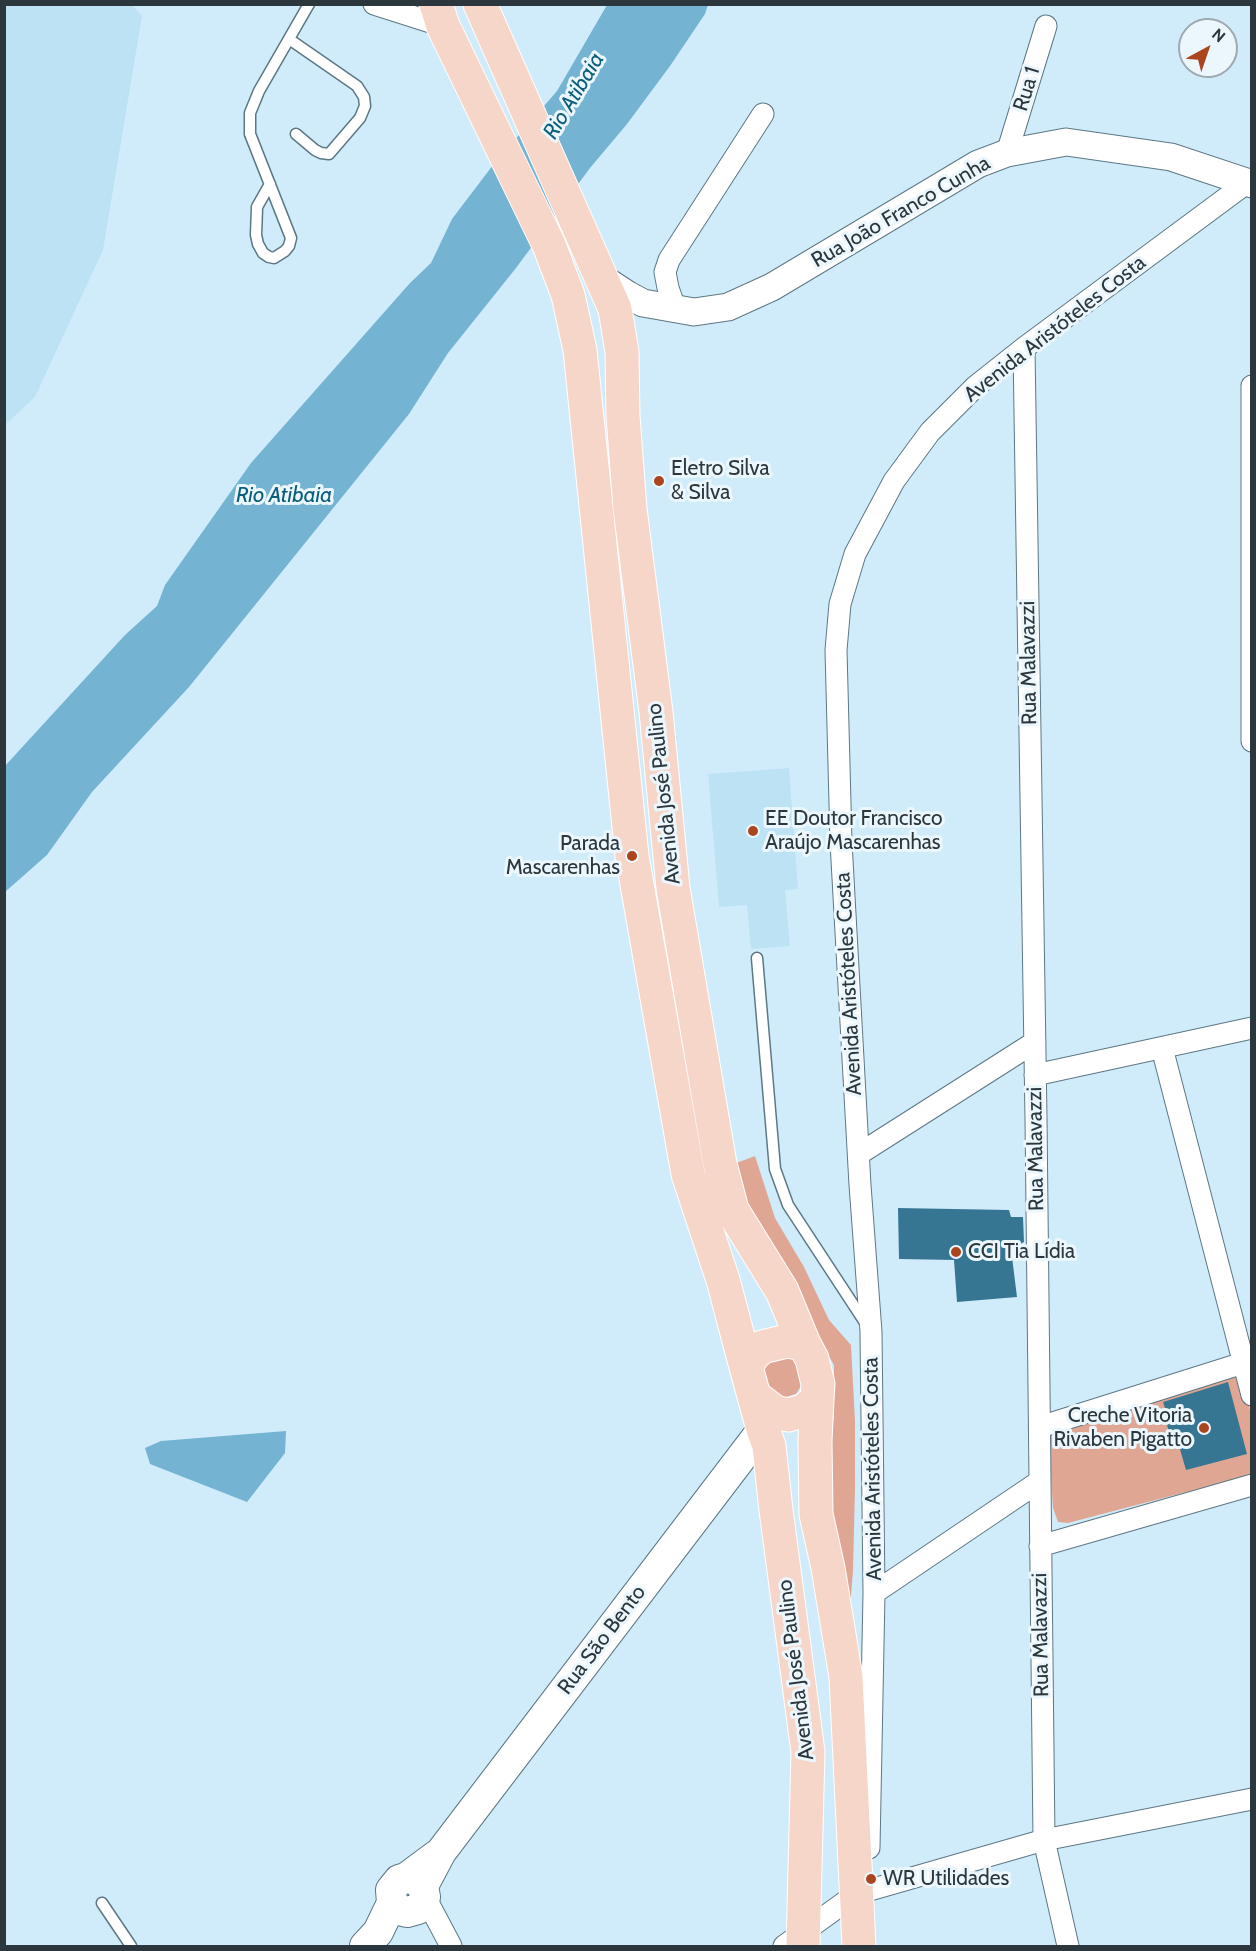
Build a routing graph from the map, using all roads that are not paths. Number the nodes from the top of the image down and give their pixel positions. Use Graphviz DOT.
graph roads {
  1 [pos="309,4"];
  2 [pos="480,4"];
  3 [pos="376,5"];
  4 [pos="440,15"];
  5 [pos="1046,26"];
  6 [pos="289,39"];
  7 [pos="763,114"];
  8 [pos="296,134"];
  9 [pos="1007,153"];
  10 [pos="1250,183"];
  11 [pos="270,184"];
  12 [pos="602,278"];
  13 [pos="675,308"];
  14 [pos="1024,348"];
  15 [pos="1251,386"];
  16 [pos="1251,741"];
  17 [pos="758,958"];
  18 [pos="1251,1028"];
  19 [pos="1035,1042"];
  20 [pos="1162,1048"];
  21 [pos="1035,1075"];
  22 [pos="859,1154"];
  23 [pos="871,1332"];
  24 [pos="804,1344"];
  25 [pos="1243,1363"];
  26 [pos="750,1382"];
  27 [pos="1251,1395"];
  28 [pos="817,1400"];
  29 [pos="775,1422"];
  30 [pos="1040,1427"];
  31 [pos="1040,1481"];
  32 [pos="1251,1485"];
  33 [pos="1040,1546"];
  34 [pos="874,1593"];
  35 [pos="1251,1798"];
  36 [pos="1044,1840"];
  37 [pos="856,1894"];
  38 [pos="412,1897"];
  39 [pos="102,1903"];
  40 [pos="371,1939"];
  41 [pos="796,1942"];
  42 [pos="451,1946"];
  43 [pos="131,1947"];
  44 [pos="859,1947"];
  45 [pos="1068,1947"];
  1 -- 6 [label="lane"];
  2 -- 12 [label="main road, Avenida José Paulino"];
  3 -- 4 [label="street"];
  4 -- 26 [label="main road, Avenida José Paulino"];
  5 -- 9 [label="street, Rua 1"];
  6 -- 8 [label="lane"];
  6 -- 11 [label="lane"];
  7 -- 13 [label="street"];
  9 -- 10 [label="street, Rua João Franco Cunha"];
  9 -- 13 [label="street, Rua João Franco Cunha"];
  10 -- 14 [label="street, Avenida Aristóteles Costa"];
  11 -- 11 [label="lane"];
  12 -- 13 [label="street, Rua João Franco Cunha"];
  12 -- 24 [label="main road, Avenida José Paulino"];
  14 -- 19 [label="street, Rua Malavazzi"];
  14 -- 22 [label="street, Avenida Aristóteles Costa"];
  15 -- 16 [label="street"];
  17 -- 23 [label="lane"];
  18 -- 20 [label="street"];
  19 -- 21 [label="street, Rua Malavazzi"];
  19 -- 22 [label="street"];
  20 -- 21 [label="street"];
  20 -- 25 [label="street"];
  21 -- 30 [label="street, Rua Malavazzi"];
  22 -- 23 [label="street, Avenida Aristóteles Costa"];
  23 -- 34 [label="street, Avenida Aristóteles Costa"];
  24 -- 26 [label="main road"];
  24 -- 28 [label="main road"];
  25 -- 27 [label="street"];
  25 -- 30 [label="street"];
  26 -- 29 [label="main road"];
  28 -- 29 [label="main road"];
  28 -- 37 [label="main road, Avenida José Paulino"];
  29 -- 38 [label="main road, Rua São Bento"];
  29 -- 41 [label="main road, Avenida José Paulino"];
  30 -- 31 [label="street, Rua Malavazzi"];
  31 -- 33 [label="street, Rua Malavazzi"];
  31 -- 34 [label="street"];
  32 -- 33 [label="street"];
  33 -- 36 [label="street, Rua Malavazzi"];
  34 -- 37 [label="street, Avenida Aristóteles Costa"];
  35 -- 36 [label="street"];
  36 -- 37 [label="street"];
  36 -- 45 [label="street, Rua Malavazzi"];
  37 -- 41 [label="street"];
  37 -- 44 [label="main road, Avenida José Paulino"];
  38 -- 40 [label="main road, Rua São Bento"];
  38 -- 42 [label="street"];
  39 -- 43 [label="lane"];
}
